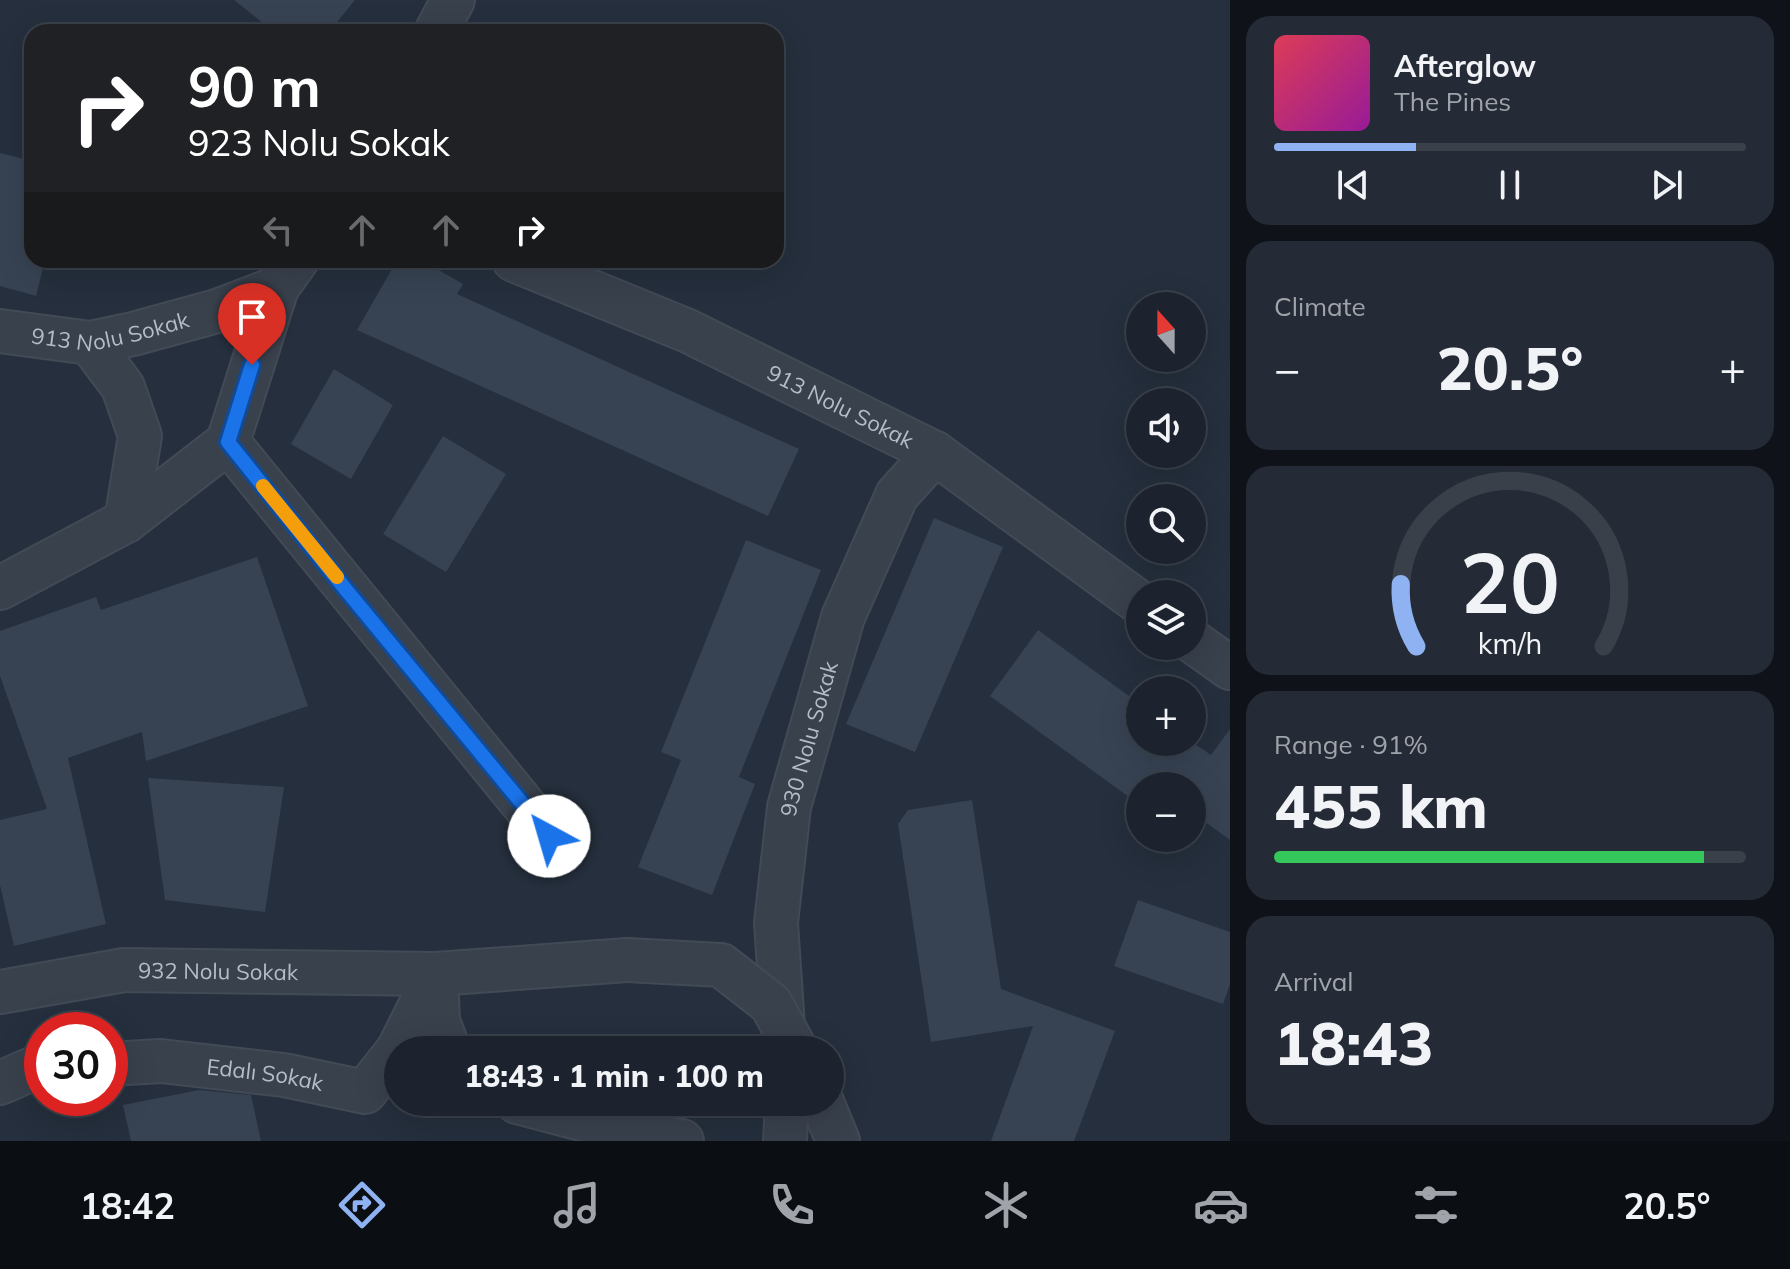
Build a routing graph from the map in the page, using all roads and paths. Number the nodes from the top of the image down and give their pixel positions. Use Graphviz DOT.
graph roads {
  1 [pos="453,0"];
  2 [pos="440,24"];
  3 [pos="534,268"];
  4 [pos="287,274"];
  5 [pos="0,331"];
  6 [pos="90,343"];
  7 [pos="228,442"];
  8 [pos="935,453"];
  9 [pos="126,521"];
  10 [pos="0,588"];
  11 [pos="1126,593"];
  12 [pos="1206,651"];
  13 [pos="1230,668"];
  14 [pos="549,836"];
  15 [pos="436,974"];
  16 [pos="0,992"];
  17 [pos="405,1036"];
  18 [pos="444,1036"];
  19 [pos="784,1036"];
  20 [pos="788,1036"];
  21 [pos="128,1063"];
  22 [pos="384,1068"];
  23 [pos="24,1072"];
  24 [pos="0,1083"];
  25 [pos="570,1116"];
  26 [pos="786,1116"];
  27 [pos="828,1116"];
  28 [pos="682,1141"];
  29 [pos="785,1141"];
  30 [pos="838,1141"];
  1 -- 2 [label="street"];
  3 -- 8 [label="street, 913 Nolu Sokak"];
  4 -- 6 [label="street, 913 Nolu Sokak"];
  4 -- 7 [label="street"];
  5 -- 6 [label="street, 913 Nolu Sokak"];
  6 -- 9 [label="street"];
  7 -- 9 [label="street"];
  7 -- 14 [label="street"];
  8 -- 11 [label="street, 913 Nolu Sokak"];
  8 -- 19 [label="street, 930 Nolu Sokak"];
  9 -- 10 [label="street"];
  12 -- 13 [label="street"];
  15 -- 16 [label="street, 932 Nolu Sokak"];
  15 -- 17 [label="street, Edalı Sokak"];
  15 -- 18 [label="street"];
  15 -- 20 [label="street, 932 Nolu Sokak, bridge"];
  21 -- 22 [label="street, Edalı Sokak"];
  23 -- 24 [label="street"];
  25 -- 28 [label="street"];
  26 -- 29 [label="street"];
  27 -- 30 [label="street"];
}
